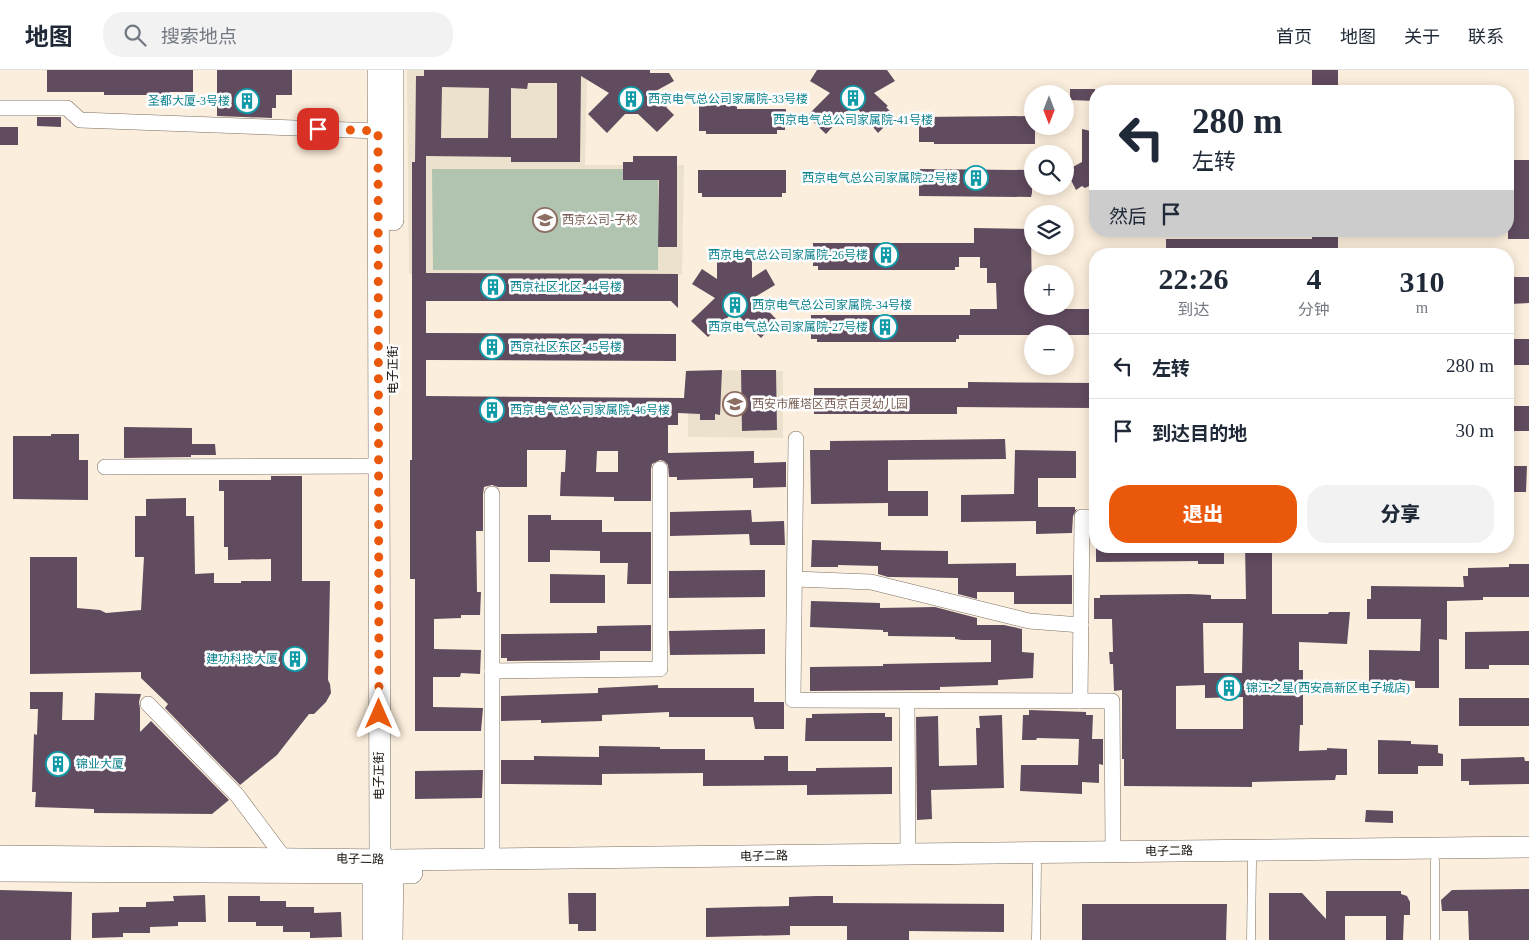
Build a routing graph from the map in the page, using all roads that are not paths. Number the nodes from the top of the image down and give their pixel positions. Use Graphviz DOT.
graph roads {
  1 [pos="378,70"];
  2 [pos="393,70"];
  3 [pos="0,108"];
  4 [pos="378,131"];
  5 [pos="796,439"];
  6 [pos="379,466"];
  7 [pos="104,467"];
  8 [pos="660,469"];
  9 [pos="492,494"];
  10 [pos="1089,517"];
  11 [pos="795,579"];
  12 [pos="1081,625"];
  13 [pos="492,671"];
  14 [pos="906,701"];
  15 [pos="1080,701"];
  16 [pos="148,704"];
  17 [pos="1529,847"];
  18 [pos="1113,851"];
  19 [pos="908,854"];
  20 [pos="0,856"];
  21 [pos="284,858"];
  22 [pos="492,858"];
  23 [pos="1529,860"];
  24 [pos="1435,861"];
  25 [pos="1252,862"];
  26 [pos="1037,865"];
  27 [pos="384,866"];
  28 [pos="0,871"];
  29 [pos="374,940"];
  30 [pos="392,940"];
  31 [pos="1036,940"];
  32 [pos="1251,940"];
  33 [pos="1435,940"];
  1 -- 4 [label="main road, 电子正街"];
  2 -- 27 [label="main road, 电子正街"];
  3 -- 4 [label="street"];
  4 -- 6 [label="main road, 电子正街"];
  5 -- 11 [label="street"];
  6 -- 7 [label="street"];
  6 -- 27 [label="main road, 电子正街"];
  8 -- 13 [label="street"];
  9 -- 13 [label="street"];
  10 -- 12 [label="street"];
  11 -- 12 [label="street"];
  11 -- 14 [label="street"];
  12 -- 15 [label="street"];
  13 -- 22 [label="street"];
  14 -- 15 [label="street"];
  14 -- 19 [label="street"];
  15 -- 18 [label="street"];
  16 -- 21 [label="street"];
  17 -- 18 [label="main road, 电子二路"];
  18 -- 19 [label="main road, 电子二路"];
  19 -- 22 [label="main road, 电子二路"];
  20 -- 21 [label="main road, 电子二路"];
  21 -- 27 [label="main road, 电子二路"];
  22 -- 27 [label="main road, 电子二路"];
  23 -- 24 [label="main road, 电子二路"];
  24 -- 25 [label="main road, 电子二路"];
  24 -- 33 [label="lane"];
  25 -- 26 [label="main road, 电子二路"];
  25 -- 32 [label="lane"];
  26 -- 27 [label="main road, 电子二路"];
  26 -- 31 [label="lane"];
  27 -- 28 [label="main road, 电子二路"];
  27 -- 29 [label="main road, 电子正街"];
  27 -- 30 [label="main road, 电子正街"];
}
